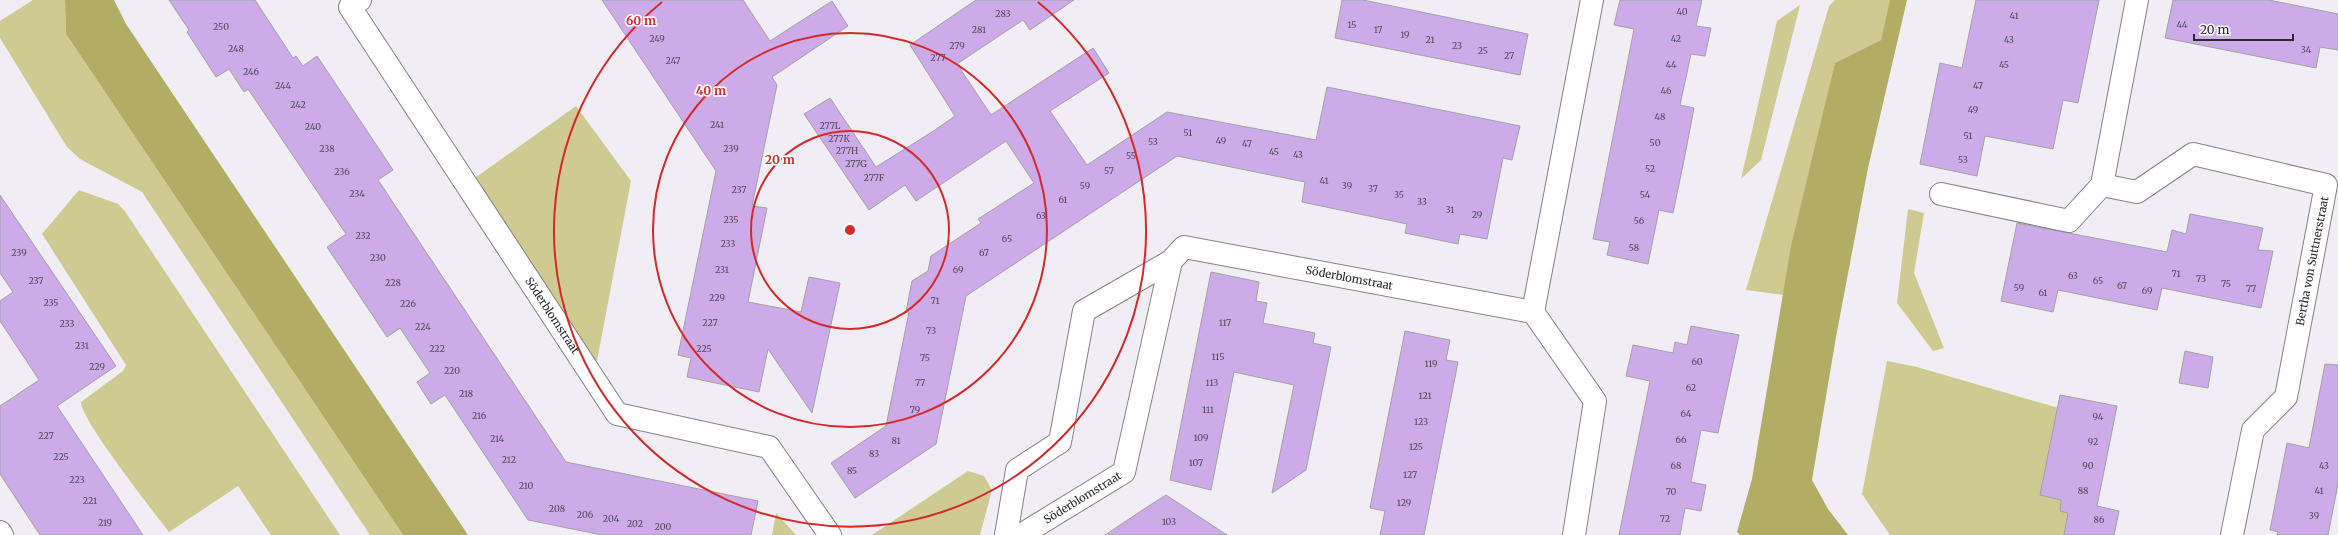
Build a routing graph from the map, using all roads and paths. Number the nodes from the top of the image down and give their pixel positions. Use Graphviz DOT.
graph roads {
  1 [pos="360,0"];
  2 [pos="1592,0"];
  3 [pos="2137,0"];
  4 [pos="2102,185"];
  5 [pos="1940,194"];
  6 [pos="1171,262"];
  7 [pos="1533,312"];
  8 [pos="0,532"];
  9 [pos="2,535"];
  10 [pos="830,535"];
  11 [pos="1006,535"];
  12 [pos="1021,535"];
  13 [pos="1574,535"];
  14 [pos="2232,535"];
  1 -- 10 [label="street, Söderblomstraat"];
  2 -- 7 [label="street"];
  3 -- 4 [label="street"];
  4 -- 5 [label="street"];
  4 -- 14 [label="street, Bertha von Suttnerstraat"];
  6 -- 7 [label="street, Söderblomstraat"];
  6 -- 11 [label="street, Söderblomstraat"];
  6 -- 12 [label="street, Söderblomstraat"];
  7 -- 13 [label="street"];
  8 -- 9 [label="street"];
}
